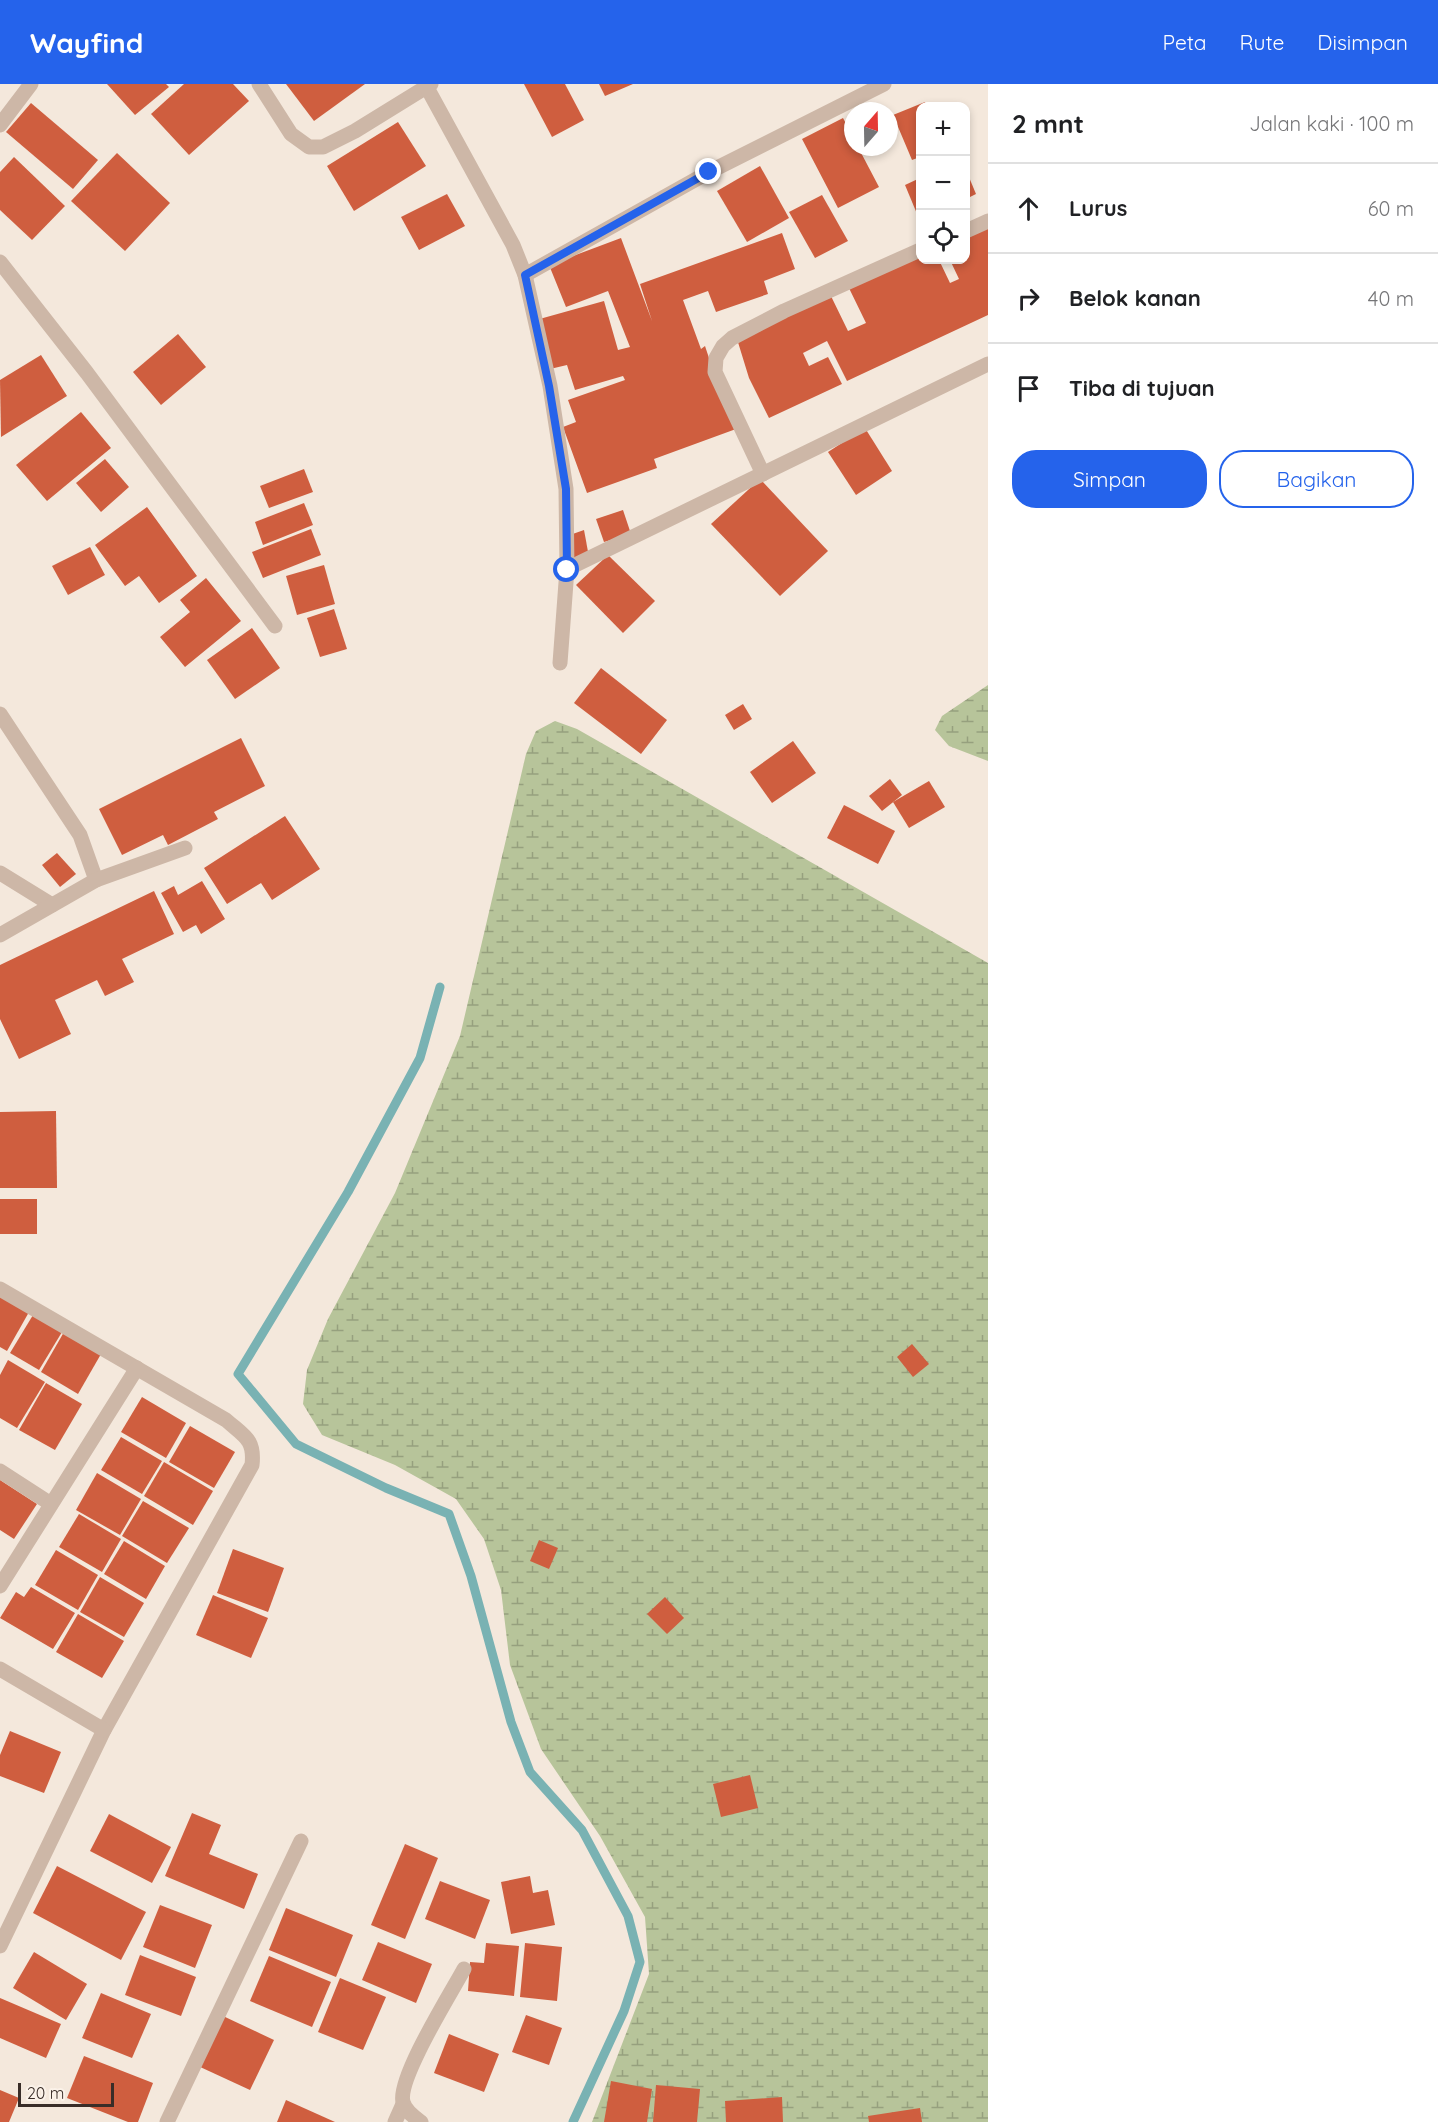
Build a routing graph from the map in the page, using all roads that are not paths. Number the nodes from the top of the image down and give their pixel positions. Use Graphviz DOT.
graph roads {
  1 [pos="31,84"];
  2 [pos="259,84"];
  3 [pos="884,84"];
  4 [pos="427,85"];
  5 [pos="0,125"];
  6 [pos="988,221"];
  7 [pos="970,229"];
  8 [pos="916,252"];
  9 [pos="0,262"];
  10 [pos="525,275"];
  11 [pos="988,364"];
  12 [pos="763,474"];
  13 [pos="567,570"];
  14 [pos="275,626"];
  15 [pos="560,663"];
  16 [pos="0,714"];
  17 [pos="185,848"];
  18 [pos="0,873"];
  19 [pos="96,880"];
  20 [pos="52,905"];
  21 [pos="0,935"];
  22 [pos="0,1289"];
  23 [pos="137,1368"];
  24 [pos="0,1471"];
  25 [pos="51,1504"];
  26 [pos="0,1586"];
  27 [pos="0,1669"];
  28 [pos="104,1730"];
  29 [pos="301,1842"];
  30 [pos="0,1946"];
  31 [pos="464,1969"];
  32 [pos="403,2104"];
  33 [pos="167,2122"];
  34 [pos="395,2122"];
  35 [pos="421,2122"];
  1 -- 5 [label="street"];
  2 -- 4 [label="street"];
  3 -- 10 [label="street"];
  4 -- 10 [label="street"];
  6 -- 7 [label="street"];
  8 -- 12 [label="street"];
  9 -- 14 [label="street"];
  10 -- 13 [label="street"];
  11 -- 12 [label="street"];
  12 -- 13 [label="street"];
  13 -- 15 [label="street"];
  16 -- 19 [label="street"];
  17 -- 19 [label="street"];
  18 -- 20 [label="street"];
  19 -- 20 [label="street"];
  20 -- 21 [label="street"];
  22 -- 23 [label="street"];
  23 -- 25 [label="street"];
  23 -- 28 [label="street"];
  24 -- 25 [label="street"];
  25 -- 26 [label="street"];
  27 -- 28 [label="street"];
  28 -- 30 [label="street"];
  29 -- 33 [label="street"];
  31 -- 32 [label="street"];
  32 -- 34 [label="street"];
  32 -- 35 [label="street"];
}
